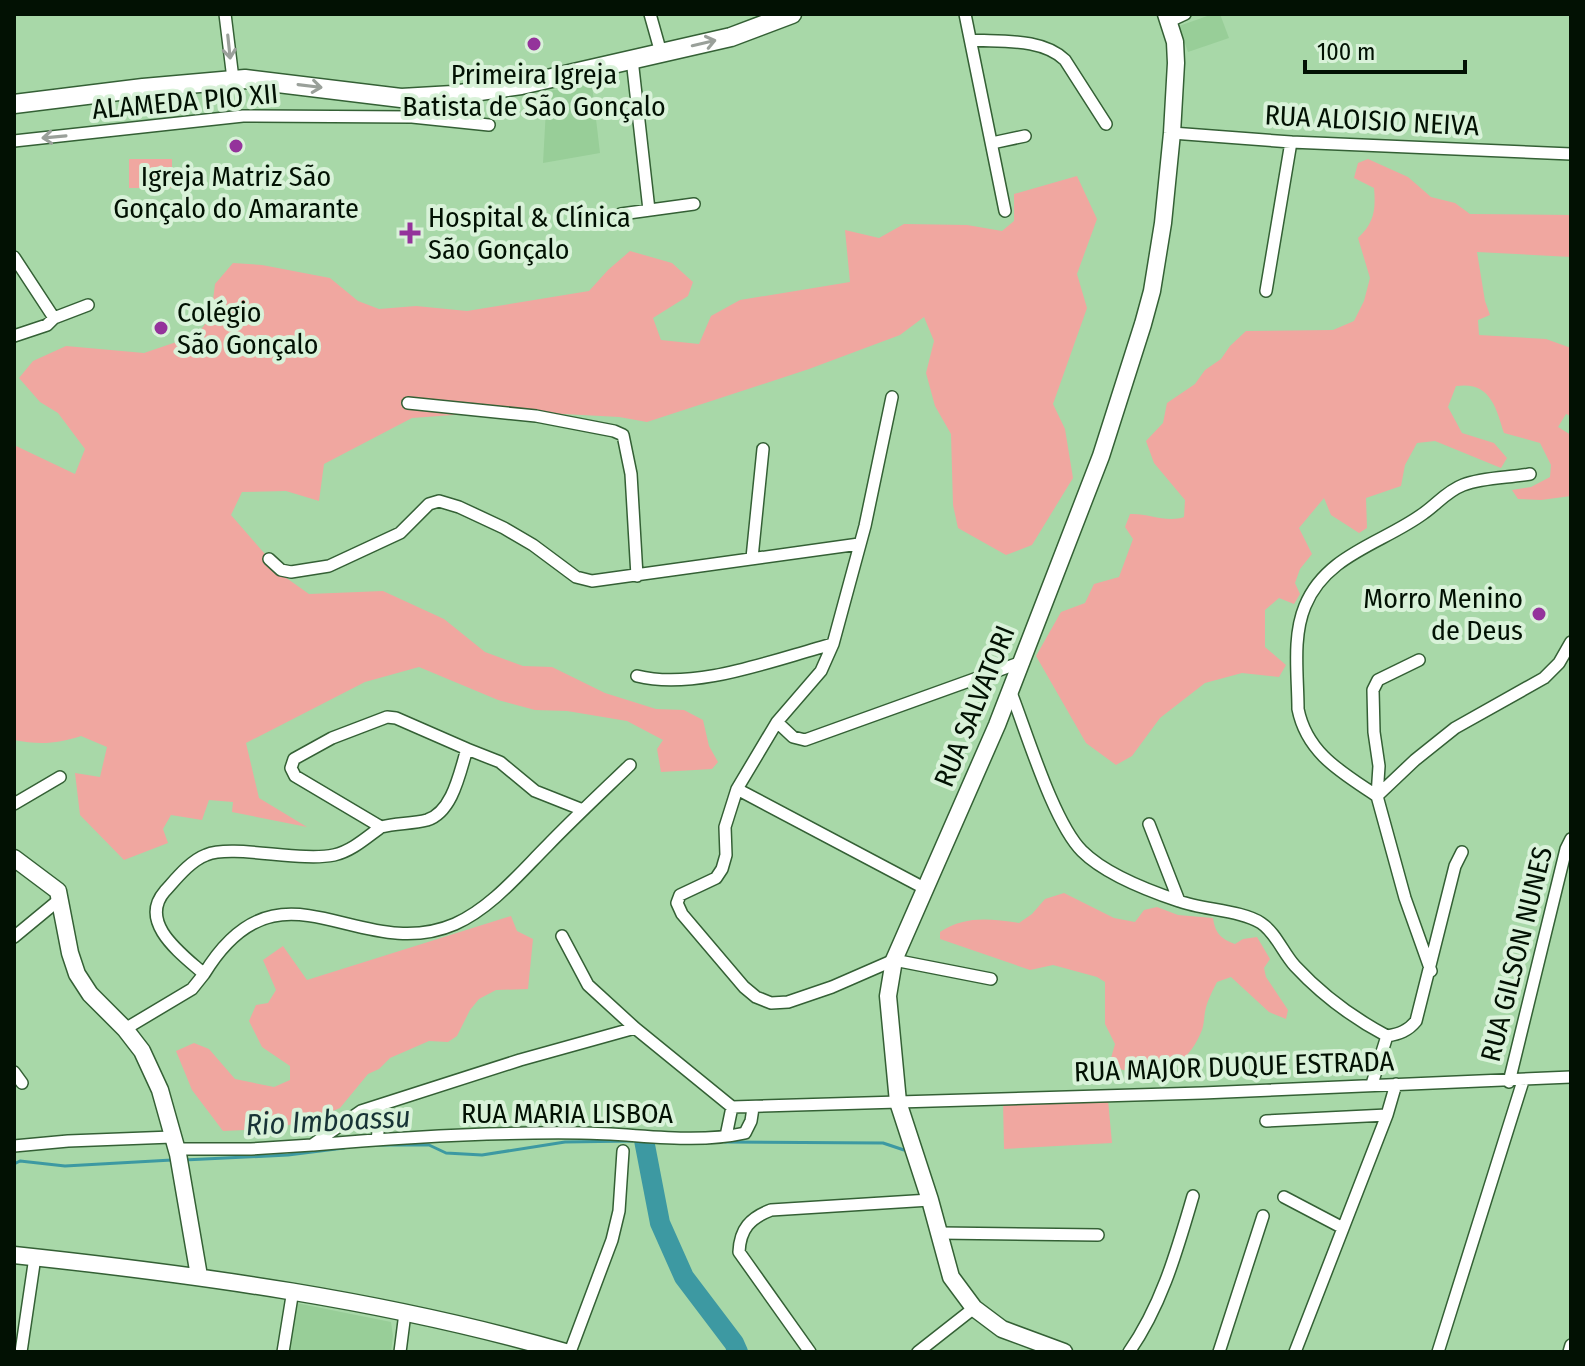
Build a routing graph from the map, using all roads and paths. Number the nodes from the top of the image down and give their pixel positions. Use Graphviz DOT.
graph roads {
  1 [pos="225,14"];
  2 [pos="650,14"];
  3 [pos="792,14"];
  4 [pos="965,14"];
  5 [pos="1174,16"];
  6 [pos="971,40"];
  7 [pos="661,53"];
  8 [pos="632,59"];
  9 [pos="233,79"];
  10 [pos="360,93"];
  11 [pos="14,104"];
  12 [pos="360,117"];
  13 [pos="1106,124"];
  14 [pos="489,125"];
  15 [pos="1172,133"];
  16 [pos="1025,136"];
  17 [pos="14,141"];
  18 [pos="1291,142"];
  19 [pos="992,143"];
  20 [pos="1571,154"];
  21 [pos="694,204"];
  22 [pos="649,210"];
  23 [pos="1005,211"];
  24 [pos="621,214"];
  25 [pos="14,257"];
  26 [pos="1266,291"];
  27 [pos="88,305"];
  28 [pos="54,318"];
  29 [pos="14,336"];
  30 [pos="892,397"];
  31 [pos="408,403"];
  32 [pos="763,449"];
  33 [pos="1530,474"];
  34 [pos="859,544"];
  35 [pos="752,558"];
  36 [pos="269,559"];
  37 [pos="637,576"];
  38 [pos="1571,642"];
  39 [pos="833,644"];
  40 [pos="1419,660"];
  41 [pos="1019,663"];
  42 [pos="637,676"];
  43 [pos="1010,689"];
  44 [pos="777,722"];
  45 [pos="467,749"];
  46 [pos="630,765"];
  47 [pos="60,777"];
  48 [pos="737,789"];
  49 [pos="1377,796"];
  50 [pos="14,804"];
  51 [pos="583,810"];
  52 [pos="1149,824"];
  53 [pos="381,827"];
  54 [pos="1571,839"];
  55 [pos="1462,852"];
  56 [pos="14,858"];
  57 [pos="924,888"];
  58 [pos="60,899"];
  59 [pos="1179,901"];
  60 [pos="562,936"];
  61 [pos="14,937"];
  62 [pos="894,960"];
  63 [pos="1431,971"];
  64 [pos="204,974"];
  65 [pos="991,979"];
  66 [pos="635,1028"];
  67 [pos="125,1029"];
  68 [pos="1387,1036"];
  69 [pos="14,1072"];
  70 [pos="1571,1077"];
  71 [pos="1523,1081"];
  72 [pos="1509,1082"];
  73 [pos="22,1083"];
  74 [pos="1372,1084"];
  75 [pos="1396,1084"];
  76 [pos="898,1102"];
  77 [pos="382,1105"];
  78 [pos="732,1107"];
  79 [pos="753,1108"];
  80 [pos="1387,1115"];
  81 [pos="1266,1121"];
  82 [pos="726,1136"];
  83 [pos="377,1139"];
  84 [pos="312,1145"];
  85 [pos="14,1146"];
  86 [pos="623,1151"];
  87 [pos="177,1153"];
  88 [pos="1193,1196"];
  89 [pos="1284,1197"];
  90 [pos="930,1200"];
  91 [pos="1263,1216"];
  92 [pos="1343,1228"];
  93 [pos="939,1233"];
  94 [pos="1098,1235"];
  95 [pos="14,1255"];
  96 [pos="35,1257"];
  97 [pos="199,1276"];
  98 [pos="293,1290"];
  99 [pos="974,1308"];
  100 [pos="405,1313"];
  101 [pos="510,1344"];
  102 [pos="1571,1345"];
  103 [pos="21,1352"];
  104 [pos="283,1352"];
  105 [pos="400,1352"];
  106 [pos="567,1352"];
  107 [pos="810,1352"];
  108 [pos="918,1352"];
  109 [pos="1064,1352"];
  110 [pos="1129,1352"];
  111 [pos="1219,1352"];
  112 [pos="1295,1352"];
  113 [pos="1438,1352"];
  114 [pos="1569,1352"];
  1 -- 9 [label="street, one-way"];
  2 -- 7 [label="street"];
  7 -- 3 [label="main road, one-way"];
  4 -- 6 [label="street"];
  5 -- 15 [label="main road, RUA SALVATORI"];
  6 -- 13 [label="street"];
  6 -- 19 [label="street"];
  7 -- 8 [label="main road"];
  8 -- 10 [label="main road"];
  8 -- 22 [label="street"];
  9 -- 10 [label="main road, one-way"];
  9 -- 11 [label="main road"];
  10 -- 12 [label="street"];
  12 -- 14 [label="street, ALAMEDA PIO XII"];
  12 -- 17 [label="street, ALAMEDA PIO XII, one-way"];
  15 -- 18 [label="street, RUA ALOISIO NEIVA"];
  15 -- 41 [label="main road, RUA SALVATORI"];
  16 -- 19 [label="street"];
  18 -- 20 [label="street, RUA ALOISIO NEIVA"];
  18 -- 26 [label="street"];
  19 -- 23 [label="street"];
  21 -- 22 [label="street"];
  22 -- 24 [label="street"];
  25 -- 28 [label="street"];
  27 -- 28 [label="street"];
  28 -- 29 [label="street"];
  30 -- 34 [label="street"];
  31 -- 37 [label="street"];
  32 -- 35 [label="street"];
  33 -- 49 [label="street"];
  34 -- 35 [label="street"];
  34 -- 39 [label="street"];
  35 -- 37 [label="street"];
  36 -- 37 [label="street"];
  38 -- 49 [label="street"];
  39 -- 42 [label="street"];
  39 -- 44 [label="street"];
  40 -- 49 [label="street"];
  41 -- 43 [label="main road, RUA SALVATORI"];
  41 -- 44 [label="street"];
  43 -- 57 [label="main road, RUA SALVATORI"];
  43 -- 59 [label="street"];
  44 -- 48 [label="street"];
  45 -- 51 [label="street"];
  45 -- 53 [label="street"];
  45 -- 53 [label="street"];
  46 -- 51 [label="street"];
  47 -- 50 [label="street"];
  48 -- 57 [label="street"];
  48 -- 62 [label="street"];
  49 -- 63 [label="street"];
  51 -- 64 [label="street"];
  52 -- 59 [label="street"];
  53 -- 64 [label="street"];
  54 -- 72 [label="street, RUA GILSON NUNES"];
  55 -- 63 [label="street"];
  56 -- 58 [label="main road"];
  57 -- 62 [label="main road, RUA SALVATORI"];
  58 -- 61 [label="street"];
  58 -- 67 [label="main road"];
  59 -- 68 [label="street"];
  60 -- 66 [label="street"];
  62 -- 65 [label="street"];
  62 -- 76 [label="main road, RUA SALVATORI"];
  63 -- 68 [label="street"];
  64 -- 67 [label="street"];
  66 -- 77 [label="street"];
  66 -- 78 [label="street"];
  67 -- 87 [label="main road"];
  68 -- 74 [label="street"];
  69 -- 73 [label="street"];
  70 -- 71 [label="street, RUA MAJOR DUQUE ESTRADA"];
  71 -- 72 [label="street, RUA MAJOR DUQUE ESTRADA"];
  71 -- 113 [label="street"];
  72 -- 75 [label="street, RUA MAJOR DUQUE ESTRADA"];
  74 -- 75 [label="street, RUA MAJOR DUQUE ESTRADA"];
  74 -- 76 [label="street, RUA MAJOR DUQUE ESTRADA"];
  75 -- 80 [label="street"];
  76 -- 79 [label="street, RUA MAJOR DUQUE ESTRADA"];
  76 -- 90 [label="main road, RUA SALVATORI"];
  77 -- 83 [label="street"];
  77 -- 84 [label="street"];
  78 -- 79 [label="street, RUA MAJOR DUQUE ESTRADA"];
  78 -- 82 [label="street"];
  79 -- 82 [label="street"];
  80 -- 81 [label="street"];
  80 -- 92 [label="street"];
  82 -- 83 [label="street, RUA MARIA LISBOA"];
  83 -- 84 [label="street, RUA MARIA LISBOA"];
  84 -- 87 [label="street, RUA MARIA LISBOA"];
  85 -- 87 [label="street"];
  86 -- 106 [label="street"];
  87 -- 97 [label="main road"];
  88 -- 110 [label="street"];
  89 -- 92 [label="street"];
  90 -- 93 [label="main road, RUA SALVATORI"];
  90 -- 107 [label="street"];
  91 -- 111 [label="street"];
  92 -- 112 [label="street"];
  93 -- 94 [label="street"];
  93 -- 99 [label="main road, RUA SALVATORI"];
  95 -- 96 [label="main road"];
  96 -- 97 [label="main road"];
  96 -- 103 [label="street"];
  97 -- 98 [label="main road"];
  98 -- 100 [label="main road"];
  98 -- 104 [label="street"];
  99 -- 108 [label="street"];
  99 -- 109 [label="main road, RUA SALVATORI"];
  100 -- 101 [label="main road"];
  100 -- 105 [label="street"];
  101 -- 106 [label="main road"];
  102 -- 114 [label="street"];
}
